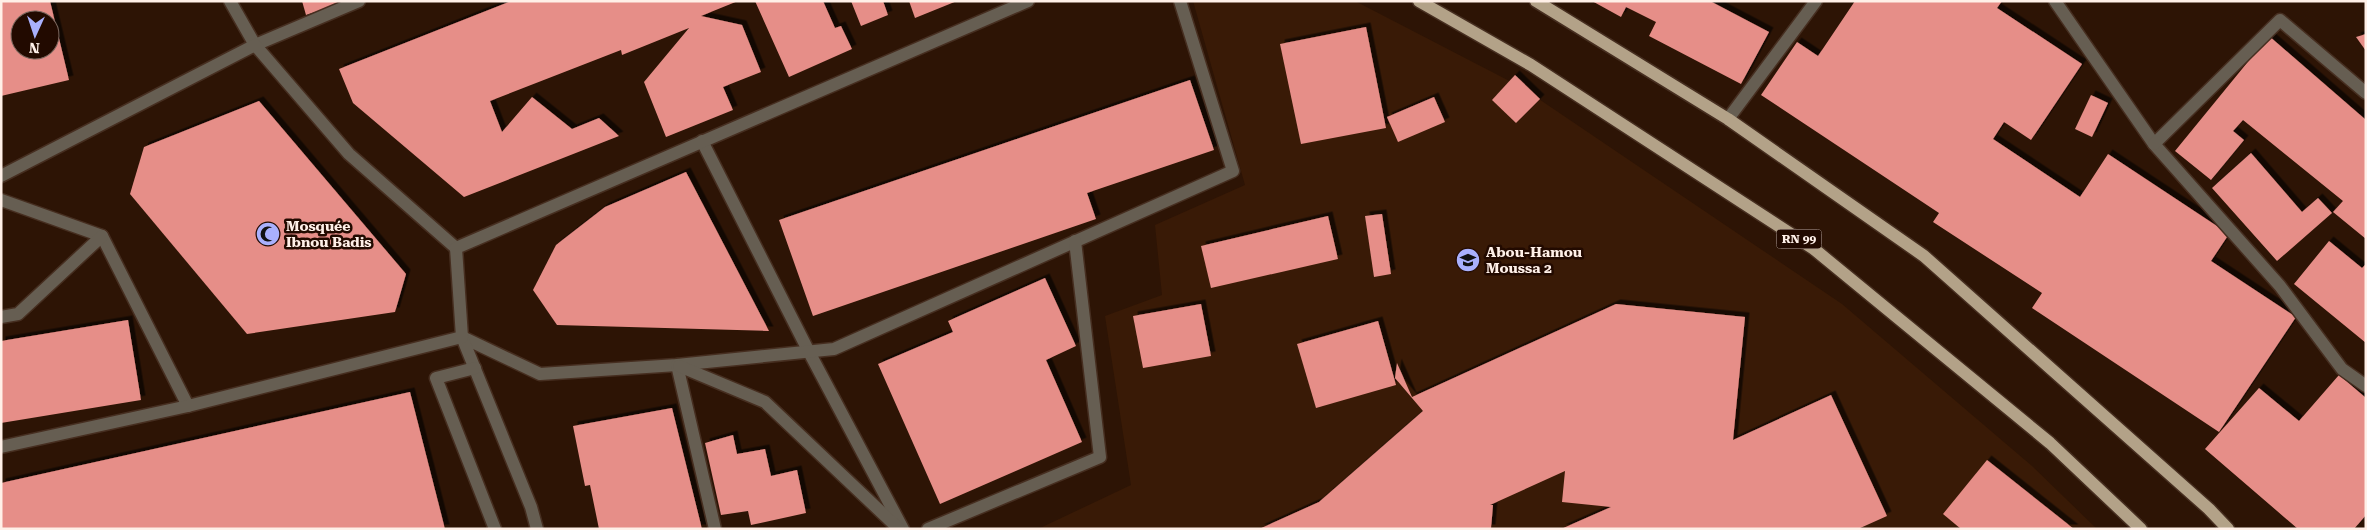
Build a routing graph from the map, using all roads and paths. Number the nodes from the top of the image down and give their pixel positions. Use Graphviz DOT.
graph roads {
  1 [pos="230,1"];
  2 [pos="359,1"];
  3 [pos="1028,1"];
  4 [pos="1180,1"];
  5 [pos="1419,1"];
  6 [pos="1536,1"];
  7 [pos="1816,1"];
  8 [pos="2055,1"];
  9 [pos="255,45"];
  10 [pos="2366,93"];
  11 [pos="1728,119"];
  12 [pos="702,141"];
  13 [pos="2154,144"];
  14 [pos="1,176"];
  15 [pos="1,200"];
  16 [pos="102,236"];
  17 [pos="1075,241"];
  18 [pos="456,248"];
  19 [pos="1,317"];
  20 [pos="462,336"];
  21 [pos="808,350"];
  22 [pos="677,365"];
  23 [pos="475,368"];
  24 [pos="2366,386"];
  25 [pos="188,406"];
  26 [pos="1,447"];
  27 [pos="495,529"];
  28 [pos="537,529"];
  29 [pos="715,529"];
  30 [pos="899,529"];
  31 [pos="903,529"];
  32 [pos="928,529"];
  33 [pos="2140,529"];
  34 [pos="2228,529"];
  1 -- 9 [label="street"];
  2 -- 9 [label="street"];
  3 -- 12 [label="street"];
  4 -- 17 [label="street"];
  5 -- 33 [label="main road, RN 99"];
  6 -- 11 [label="main road"];
  7 -- 11 [label="street"];
  8 -- 13 [label="street"];
  9 -- 14 [label="street"];
  9 -- 18 [label="street"];
  10 -- 13 [label="street"];
  11 -- 34 [label="main road"];
  12 -- 18 [label="street"];
  12 -- 21 [label="street"];
  13 -- 24 [label="street"];
  15 -- 16 [label="street"];
  16 -- 19 [label="street"];
  16 -- 25 [label="street"];
  17 -- 21 [label="street"];
  17 -- 32 [label="street"];
  18 -- 20 [label="street"];
  20 -- 22 [label="street"];
  20 -- 23 [label="street"];
  20 -- 25 [label="street"];
  21 -- 22 [label="street"];
  21 -- 31 [label="street"];
  22 -- 29 [label="street"];
  22 -- 30 [label="street"];
  23 -- 27 [label="street"];
  23 -- 28 [label="street"];
  25 -- 26 [label="street"];
}
